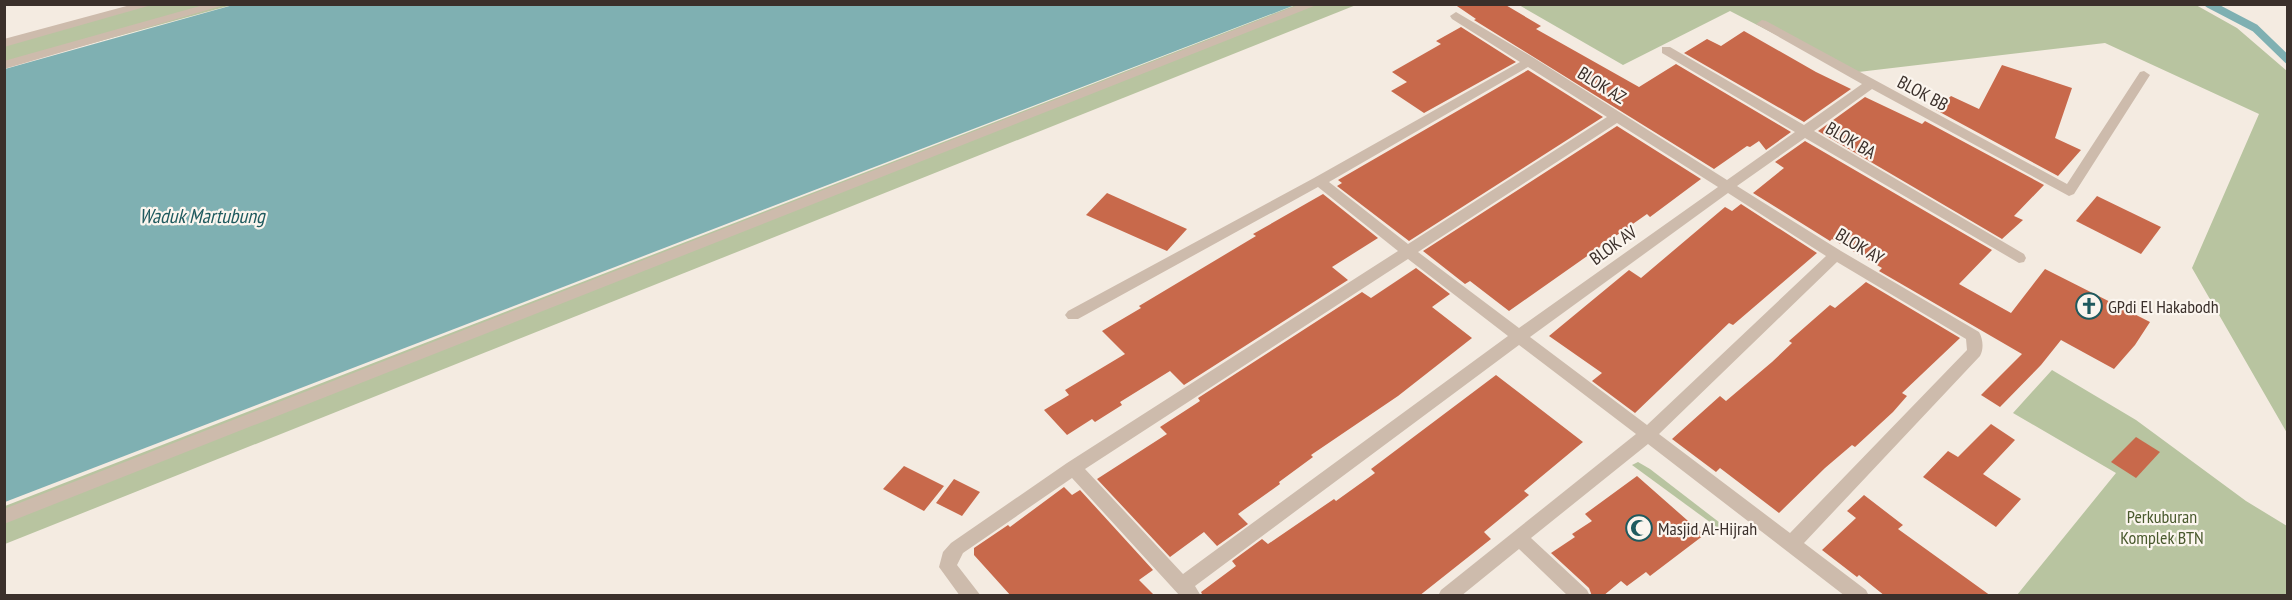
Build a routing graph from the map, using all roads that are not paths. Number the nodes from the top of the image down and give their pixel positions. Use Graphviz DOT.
graph roads {
  1 [pos="149,4"];
  2 [pos="222,4"];
  3 [pos="1313,4"];
  4 [pos="1456,16"];
  5 [pos="1762,24"];
  6 [pos="4,43"];
  7 [pos="1666,50"];
  8 [pos="1530,61"];
  9 [pos="4,65"];
  10 [pos="2144,75"];
  11 [pos="1870,84"];
  12 [pos="1618,116"];
  13 [pos="1804,133"];
  14 [pos="1319,181"];
  15 [pos="1728,187"];
  16 [pos="1407,252"];
  17 [pos="1836,255"];
  18 [pos="2019,258"];
  19 [pos="1073,315"];
  20 [pos="1520,336"];
  21 [pos="1648,434"];
  22 [pos="1073,468"];
  23 [pos="4,517"];
  24 [pos="1519,537"];
  25 [pos="1792,543"];
  26 [pos="1187,590"];
  27 [pos="972,596"];
  28 [pos="1447,596"];
  29 [pos="1581,596"];
  30 [pos="1860,596"];
  1 -- 6 [label="street"];
  2 -- 9 [label="street"];
  3 -- 23 [label="street"];
  4 -- 8 [label="street, BLOK AZ"];
  5 -- 11 [label="street, BLOK BB"];
  7 -- 13 [label="street, BLOK BA"];
  8 -- 12 [label="street, BLOK AZ"];
  8 -- 14 [label="street"];
  10 -- 11 [label="street, BLOK BB"];
  11 -- 13 [label="street, BLOK AV"];
  12 -- 15 [label="street, BLOK AZ"];
  12 -- 16 [label="street"];
  13 -- 15 [label="street, BLOK AV"];
  13 -- 18 [label="street, BLOK BA"];
  14 -- 16 [label="street"];
  14 -- 19 [label="street"];
  15 -- 17 [label="street, BLOK AY"];
  15 -- 20 [label="street, BLOK AV"];
  16 -- 20 [label="street"];
  16 -- 22 [label="street"];
  17 -- 21 [label="street"];
  17 -- 25 [label="street, BLOK AY"];
  20 -- 21 [label="street"];
  20 -- 26 [label="street, BLOK AV"];
  21 -- 24 [label="street"];
  21 -- 25 [label="street"];
  22 -- 26 [label="street"];
  22 -- 27 [label="street"];
  24 -- 28 [label="street"];
  24 -- 29 [label="street"];
  25 -- 30 [label="street"];
}
